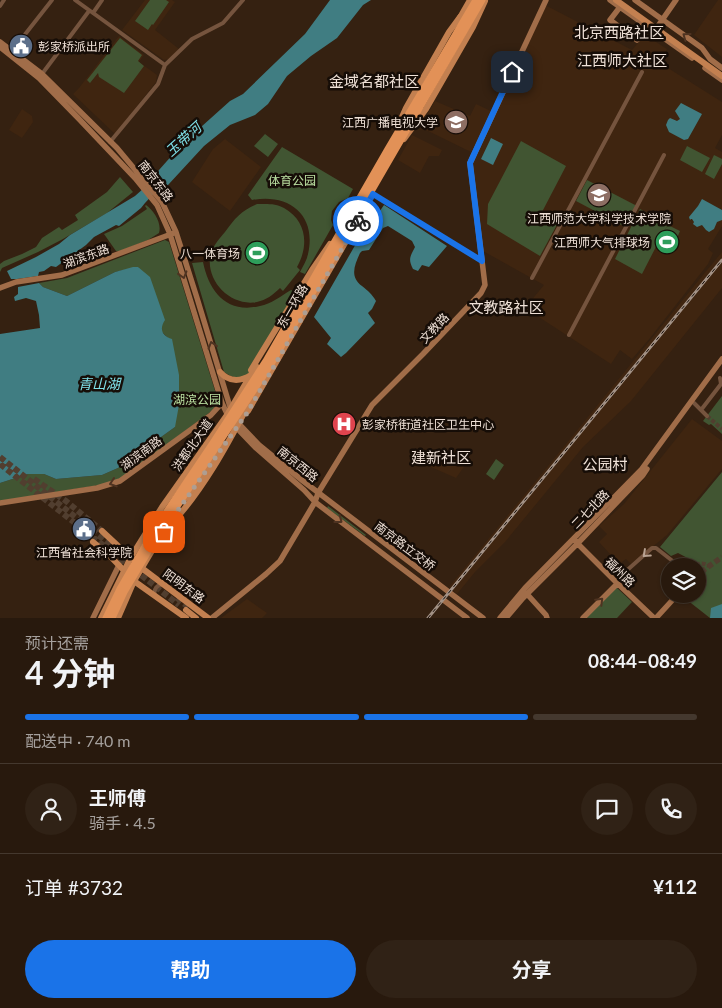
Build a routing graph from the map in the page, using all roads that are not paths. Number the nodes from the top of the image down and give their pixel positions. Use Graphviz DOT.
graph roads {
  1 [pos="4,0"];
  2 [pos="52,0"];
  3 [pos="75,0"];
  4 [pos="102,0"];
  5 [pos="243,0"];
  6 [pos="470,0"];
  7 [pos="476,0"];
  8 [pos="484,0"];
  9 [pos="546,0"];
  10 [pos="610,0"];
  11 [pos="616,0"];
  12 [pos="623,0"];
  13 [pos="635,0"];
  14 [pos="676,0"];
  15 [pos="0,6"];
  16 [pos="620,7"];
  17 [pos="91,12"];
  18 [pos="460,17"];
  19 [pos="663,19"];
  20 [pos="658,26"];
  21 [pos="648,27"];
  22 [pos="0,42"];
  23 [pos="0,47"];
  24 [pos="12,51"];
  25 [pos="165,65"];
  26 [pos="722,68"];
  27 [pos="642,72"];
  28 [pos="42,74"];
  29 [pos="722,74"];
  30 [pos="722,80"];
  31 [pos="110,142"];
  32 [pos="388,148"];
  33 [pos="664,155"];
  34 [pos="144,185"];
  35 [pos="373,194"];
  36 [pos="354,210"];
  37 [pos="173,233"];
  38 [pos="482,261"];
  39 [pos="532,278"];
  40 [pos="0,288"];
  41 [pos="569,335"];
  42 [pos="722,359"];
  43 [pos="722,364"];
  44 [pos="220,372"];
  45 [pos="714,374"];
  46 [pos="249,376"];
  47 [pos="721,379"];
  48 [pos="261,381"];
  49 [pos="222,403"];
  50 [pos="694,403"];
  51 [pos="701,410"];
  52 [pos="229,412"];
  53 [pos="707,416"];
  54 [pos="238,427"];
  55 [pos="318,493"];
  56 [pos="315,502"];
  57 [pos="0,503"];
  58 [pos="362,526"];
  59 [pos="102,531"];
  60 [pos="164,532"];
  61 [pos="357,533"];
  62 [pos="94,542"];
  63 [pos="576,542"];
  64 [pos="131,557"];
  65 [pos="669,558"];
  66 [pos="119,565"];
  67 [pos="142,569"];
  68 [pos="125,571"];
  69 [pos="134,581"];
  70 [pos="616,582"];
  71 [pos="163,584"];
  72 [pos="527,594"];
  73 [pos="156,596"];
  74 [pos="669,603"];
  75 [pos="93,618"];
  76 [pos="100,618"];
  77 [pos="106,618"];
  78 [pos="112,618"];
  79 [pos="118,618"];
  80 [pos="186,618"];
  81 [pos="196,618"];
  82 [pos="203,618"];
  83 [pos="210,618"];
  84 [pos="466,618"];
  85 [pos="472,618"];
  86 [pos="478,618"];
  87 [pos="483,618"];
  88 [pos="500,618"];
  89 [pos="506,618"];
  90 [pos="547,618"];
  91 [pos="583,618"];
  92 [pos="655,618"];
  1 -- 15 [label="street"];
  2 -- 24 [label="street"];
  3 -- 17 [label="street"];
  4 -- 17 [label="street"];
  5 -- 25 [label="street"];
  6 -- 18 [label="main road, 洪都北大道"];
  7 -- 32 [label="highway, 东一环路, bridge"];
  8 -- 35 [label="main road, 洪都北大道"];
  8 -- 48 [label="highway, 东一环路, bridge"];
  9 -- 38 [label="main road, 文教路"];
  10 -- 16 [label="main road"];
  11 -- 29 [label="main road"];
  12 -- 20 [label="main road"];
  13 -- 19 [label="main road"];
  14 -- 19 [label="main road"];
  16 -- 21 [label="main road"];
  16 -- 21 [label="main road"];
  17 -- 25 [label="street"];
  17 -- 28 [label="street"];
  18 -- 32 [label="main road, bridge"];
  18 -- 46 [label="main road, 洪都北大道"];
  19 -- 20 [label="main road"];
  26 -- 19 [label="main road, one-way"];
  20 -- 29 [label="main road"];
  21 -- 30 [label="main road"];
  22 -- 24 [label="main road, 南京东路"];
  23 -- 34 [label="main road, 南京东路"];
  24 -- 28 [label="main road, 南京东路"];
  25 -- 31 [label="street"];
  27 -- 39 [label="street"];
  28 -- 31 [label="main road, 南京东路"];
  31 -- 34 [label="main road, 南京东路"];
  32 -- 36 [label="highway, 东一环路, bridge"];
  33 -- 41 [label="street"];
  34 -- 37 [label="main road, 南京东路"];
  35 -- 38 [label="street"];
  35 -- 54 [label="main road, 洪都北大道"];
  36 -- 46 [label="main road, bridge"];
  36 -- 77 [label="highway, 东一环路, bridge"];
  37 -- 40 [label="main road, 湖滨东路"];
  44 -- 37 [label="main road, 南京东路, one-way"];
  37 -- 49 [label="main road, 南京东路, one-way"];
  38 -- 55 [label="main road, 文教路"];
  42 -- 63 [label="main road, 二七北路"];
  43 -- 45 [label="main road, 二七北路"];
  44 -- 46 [label="main road"];
  44 -- 52 [label="main road, 南京东路"];
  45 -- 47 [label="street"];
  45 -- 50 [label="main road, 二七北路"];
  46 -- 52 [label="main road, 洪都北大道"];
  47 -- 51 [label="street"];
  48 -- 60 [label="main road, bridge"];
  48 -- 78 [label="highway, 东一环路, bridge"];
  49 -- 52 [label="main road, 南京东路"];
  49 -- 57 [label="main road, 湖滨南路, one-way"];
  50 -- 51 [label="street"];
  50 -- 63 [label="main road, 二七北路"];
  51 -- 53 [label="street"];
  52 -- 54 [label="main road, 南京西路"];
  52 -- 64 [label="main road, 洪都北大道"];
  54 -- 55 [label="main road, 南京西路"];
  54 -- 56 [label="main road, 南京西路"];
  54 -- 60 [label="main road, 洪都北大道"];
  55 -- 56 [label="main road, 文教路"];
  55 -- 58 [label="main road, 南京西路"];
  56 -- 61 [label="main road, 南京西路, one-way"];
  56 -- 83 [label="main road, 文教路"];
  58 -- 86 [label="main road, 南京路立交桥"];
  58 -- 87 [label="main road, 南京路立交桥"];
  59 -- 64 [label="main road, 阳明东路"];
  60 -- 67 [label="main road, 洪都北大道"];
  61 -- 84 [label="main road, 南京路立交桥"];
  61 -- 85 [label="main road, 南京路立交桥"];
  62 -- 66 [label="main road, 阳明东路"];
  63 -- 70 [label="main road, 福州路"];
  63 -- 72 [label="main road, 二七北路"];
  63 -- 88 [label="main road, 二七北路"];
  64 -- 67 [label="main road, 阳明东路"];
  64 -- 68 [label="main road, 洪都北大道"];
  65 -- 70 [label="street, one-way"];
  66 -- 68 [label="main road, 阳明东路"];
  66 -- 75 [label="main road"];
  67 -- 69 [label="main road, 洪都北大道"];
  67 -- 71 [label="main road, 阳明东路"];
  68 -- 69 [label="main road, 阳明东路"];
  68 -- 76 [label="main road, 洪都北大道"];
  69 -- 73 [label="main road, 阳明东路"];
  69 -- 79 [label="main road, 洪都北大道"];
  91 -- 70 [label="main road, one-way"];
  70 -- 92 [label="main road, 福州路"];
  71 -- 73 [label="street"];
  71 -- 83 [label="main road, 阳明东路"];
  72 -- 89 [label="main road, 二七北路"];
  72 -- 90 [label="main road"];
  73 -- 80 [label="main road, 阳明东路"];
  74 -- 92 [label="main road"];
  81 -- 82 [label="main road, 阳明东路"];
}
